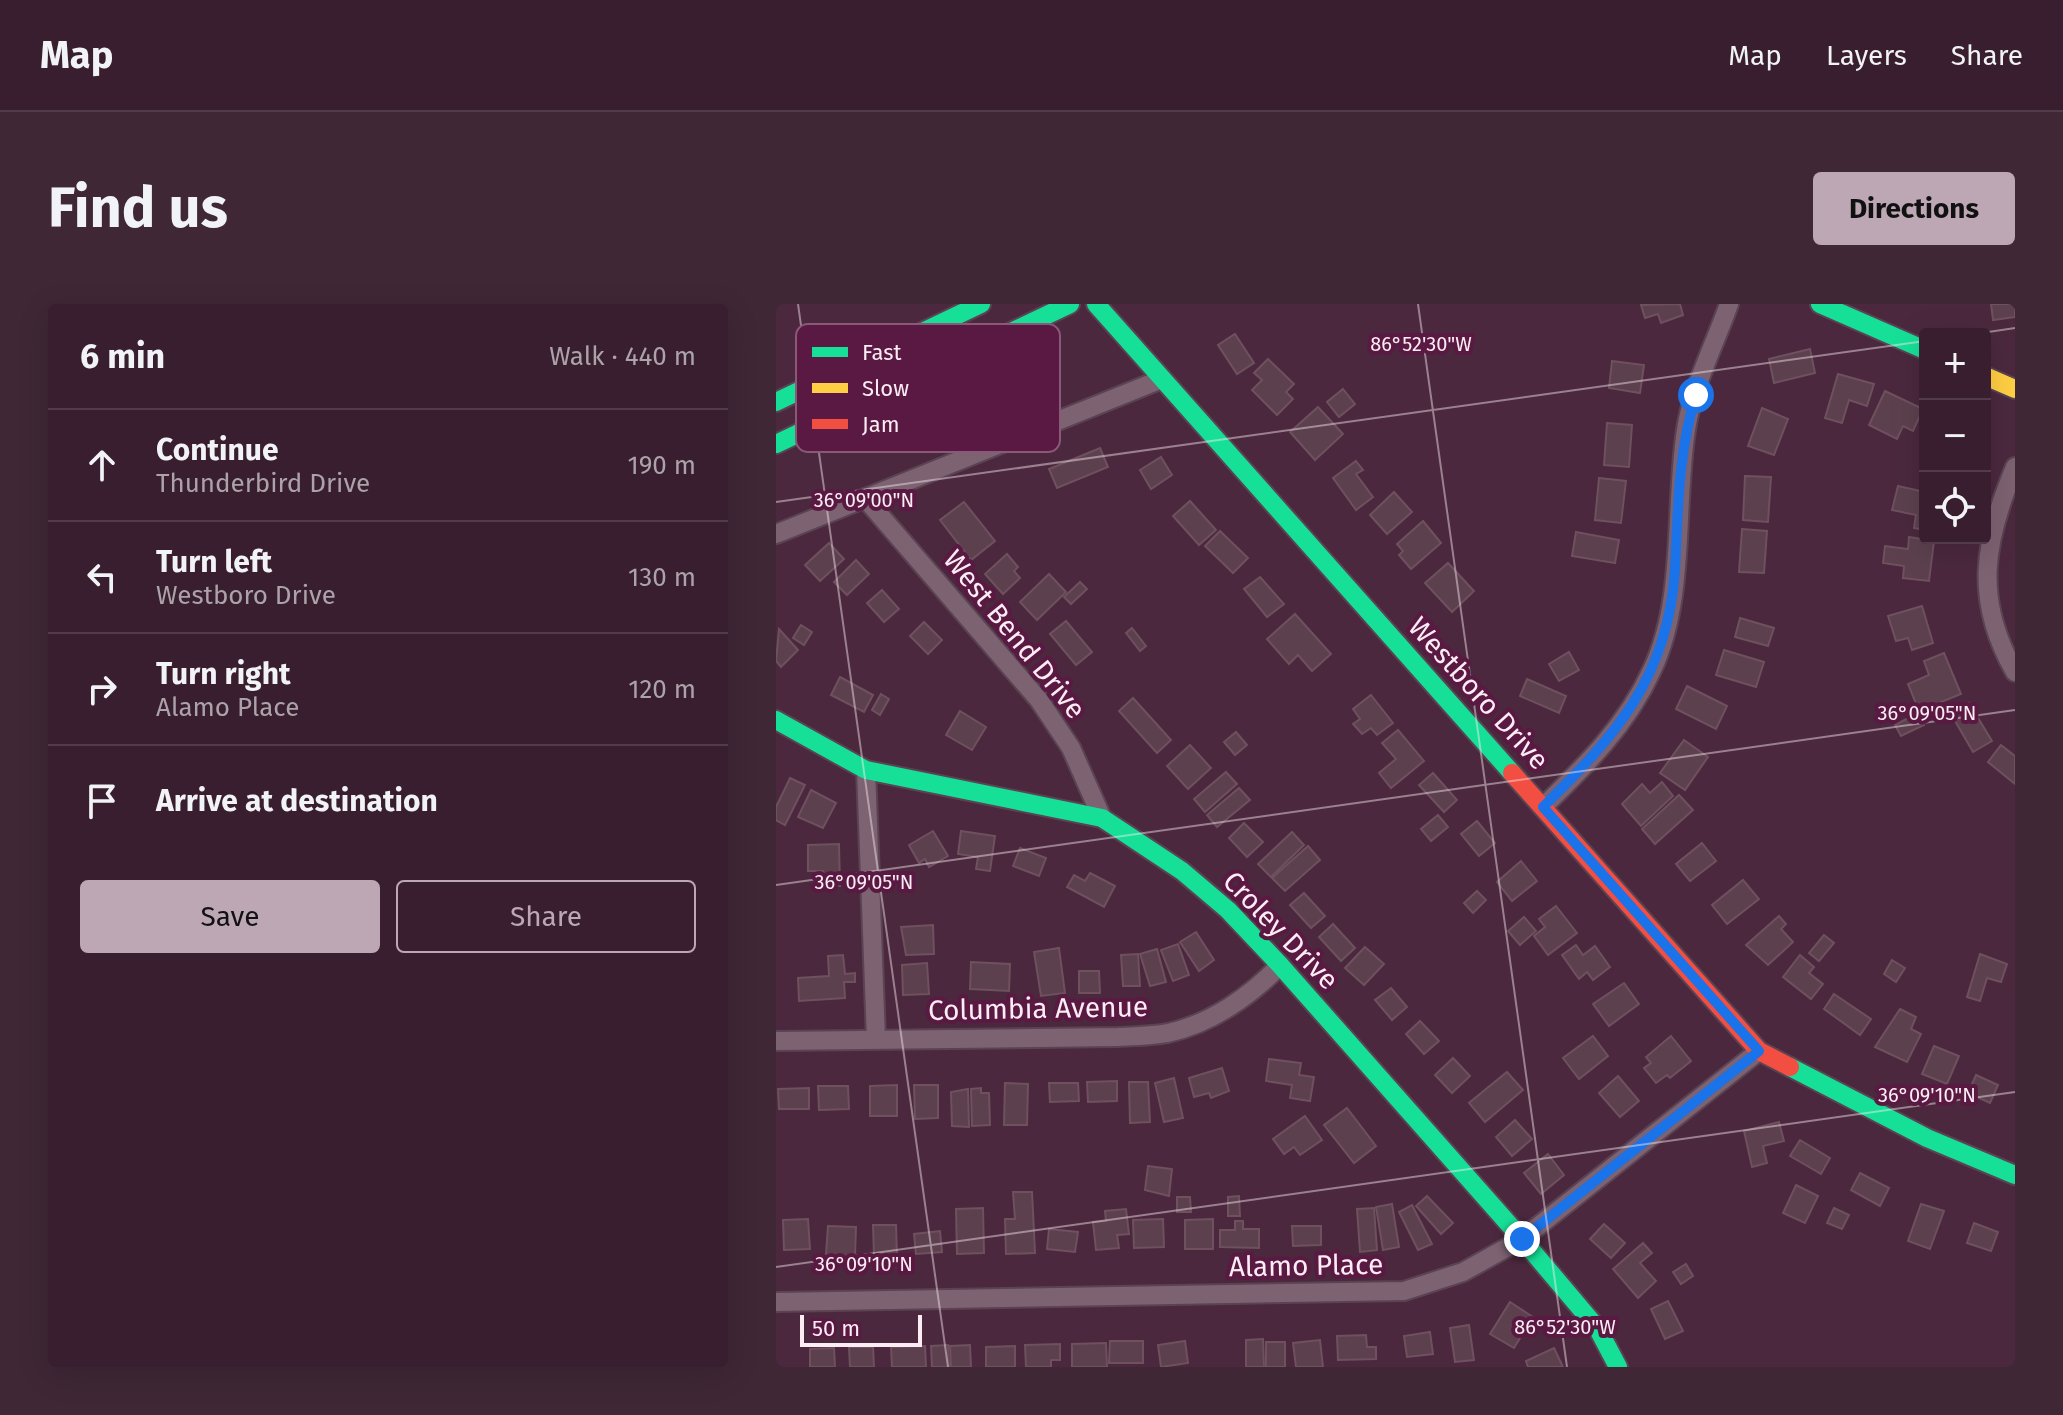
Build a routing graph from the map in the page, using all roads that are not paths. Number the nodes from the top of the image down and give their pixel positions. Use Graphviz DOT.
graph roads {
  1 [pos="981,304"];
  2 [pos="1070,304"];
  3 [pos="1096,304"];
  4 [pos="1729,304"];
  5 [pos="1820,304"];
  6 [pos="939,324"];
  7 [pos="1033,324"];
  8 [pos="1919,347"];
  9 [pos="1162,379"];
  10 [pos="1991,379"];
  11 [pos="2015,389"];
  12 [pos="796,392"];
  13 [pos="776,402"];
  14 [pos="1060,420"];
  15 [pos="796,435"];
  16 [pos="776,444"];
  17 [pos="980,452"];
  18 [pos="2015,467"];
  19 [pos="865,498"];
  20 [pos="776,534"];
  21 [pos="2015,672"];
  22 [pos="776,720"];
  23 [pos="866,770"];
  24 [pos="1543,807"];
  25 [pos="1102,818"];
  26 [pos="1280,965"];
  27 [pos="876,1039"];
  28 [pos="776,1041"];
  29 [pos="1759,1051"];
  30 [pos="2015,1175"];
  31 [pos="1522,1239"];
  32 [pos="776,1302"];
  33 [pos="1618,1367"];
  1 -- 6 [label="main road"];
  2 -- 7 [label="main road"];
  3 -- 9 [label="main road, Westboro Drive"];
  4 -- 24 [label="street"];
  5 -- 8 [label="main road"];
  9 -- 14 [label="street"];
  9 -- 24 [label="main road, Westboro Drive"];
  10 -- 11 [label="main road"];
  12 -- 13 [label="main road"];
  15 -- 16 [label="main road"];
  17 -- 19 [label="street"];
  18 -- 21 [label="street"];
  19 -- 20 [label="street"];
  19 -- 25 [label="street, West Bend Drive"];
  22 -- 23 [label="main road, Croley Drive"];
  23 -- 25 [label="main road, Croley Drive"];
  23 -- 27 [label="street"];
  24 -- 29 [label="main road, Westboro Drive"];
  25 -- 26 [label="main road, Croley Drive"];
  26 -- 27 [label="street, Columbia Avenue"];
  26 -- 31 [label="main road, Croley Drive"];
  27 -- 28 [label="street, Columbia Avenue"];
  29 -- 30 [label="main road, Westboro Drive"];
  29 -- 31 [label="street, Alamo Place"];
  31 -- 32 [label="street, Alamo Place"];
  31 -- 33 [label="main road, Croley Drive"];
}
